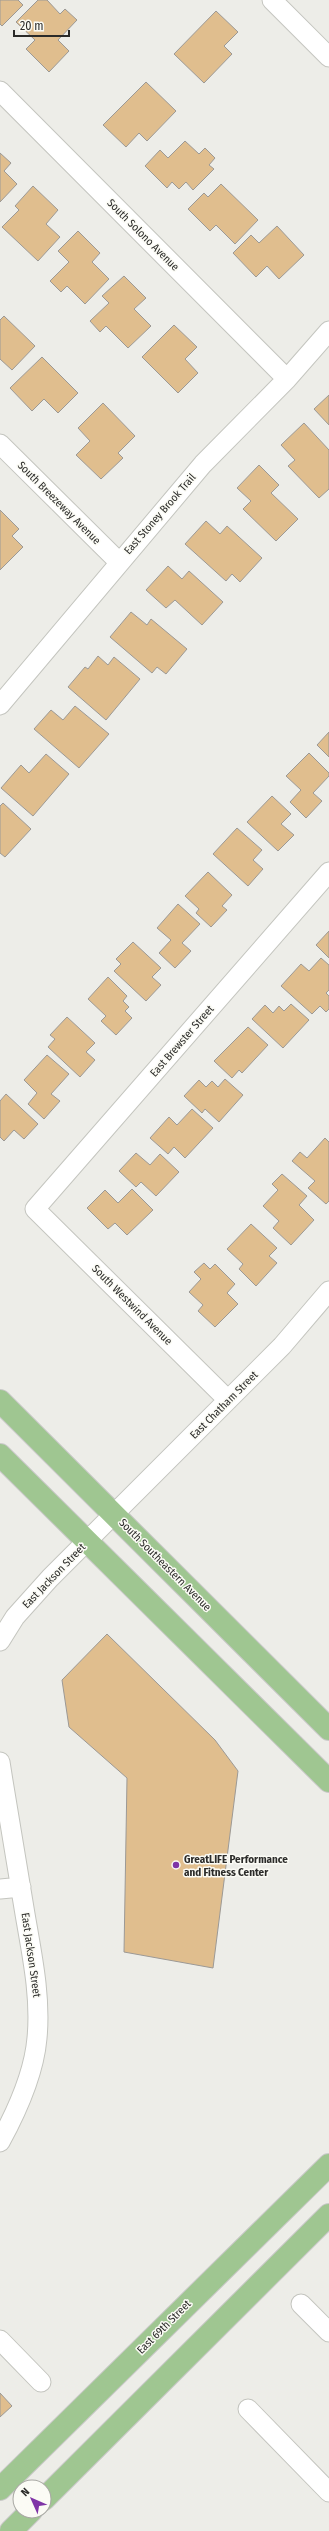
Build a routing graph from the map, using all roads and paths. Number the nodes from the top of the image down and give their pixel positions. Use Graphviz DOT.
graph roads {
  1 [pos="272,0"];
  2 [pos="329,57"];
  3 [pos="0,91"];
  4 [pos="329,331"];
  5 [pos="287,379"];
  6 [pos="0,444"];
  7 [pos="119,562"];
  8 [pos="0,705"];
  9 [pos="329,872"];
  10 [pos="35,1209"];
  11 [pos="329,1291"];
  12 [pos="228,1400"];
  13 [pos="0,1401"];
  14 [pos="0,1456"];
  15 [pos="115,1515"];
  16 [pos="87,1541"];
  17 [pos="0,1641"];
  18 [pos="329,1729"];
  19 [pos="0,1762"];
  20 [pos="329,1781"];
  21 [pos="21,1887"];
  22 [pos="0,1889"];
  23 [pos="0,2142"];
  24 [pos="329,2165"];
  25 [pos="329,2215"];
  26 [pos="301,2304"];
  27 [pos="329,2332"];
  28 [pos="0,2340"];
  29 [pos="41,2382"];
  30 [pos="248,2409"];
  31 [pos="0,2489"];
  32 [pos="52,2490"];
  33 [pos="329,2492"];
  34 [pos="23,2519"];
  35 [pos="11,2531"];
  1 -- 2 [label="street"];
  3 -- 5 [label="street, South Solono Avenue"];
  4 -- 5 [label="street, East Stoney Brook Trail"];
  5 -- 7 [label="street, East Stoney Brook Trail"];
  6 -- 7 [label="street, South Breezeway Avenue"];
  7 -- 8 [label="street, East Stoney Brook Trail"];
  9 -- 10 [label="street, East Brewster Street"];
  10 -- 12 [label="street, South Westwind Avenue"];
  11 -- 12 [label="street, East Chatham Street"];
  12 -- 15 [label="street, East Chatham Street"];
  13 -- 15 [label="main road, South Southeastern Avenue"];
  14 -- 16 [label="main road"];
  15 -- 16 [label="street, East Jackson Street"];
  15 -- 18 [label="main road, South Southeastern Avenue"];
  16 -- 17 [label="street, East Jackson Street"];
  16 -- 20 [label="main road"];
  19 -- 21 [label="street, East Jackson Street"];
  21 -- 22 [label="street"];
  21 -- 23 [label="street, East Jackson Street"];
  24 -- 31 [label="main road, East 69th Street"];
  25 -- 32 [label="main road"];
  26 -- 27 [label="street"];
  28 -- 29 [label="street"];
  30 -- 33 [label="street"];
  34 -- 35 [label="main road"];
}
